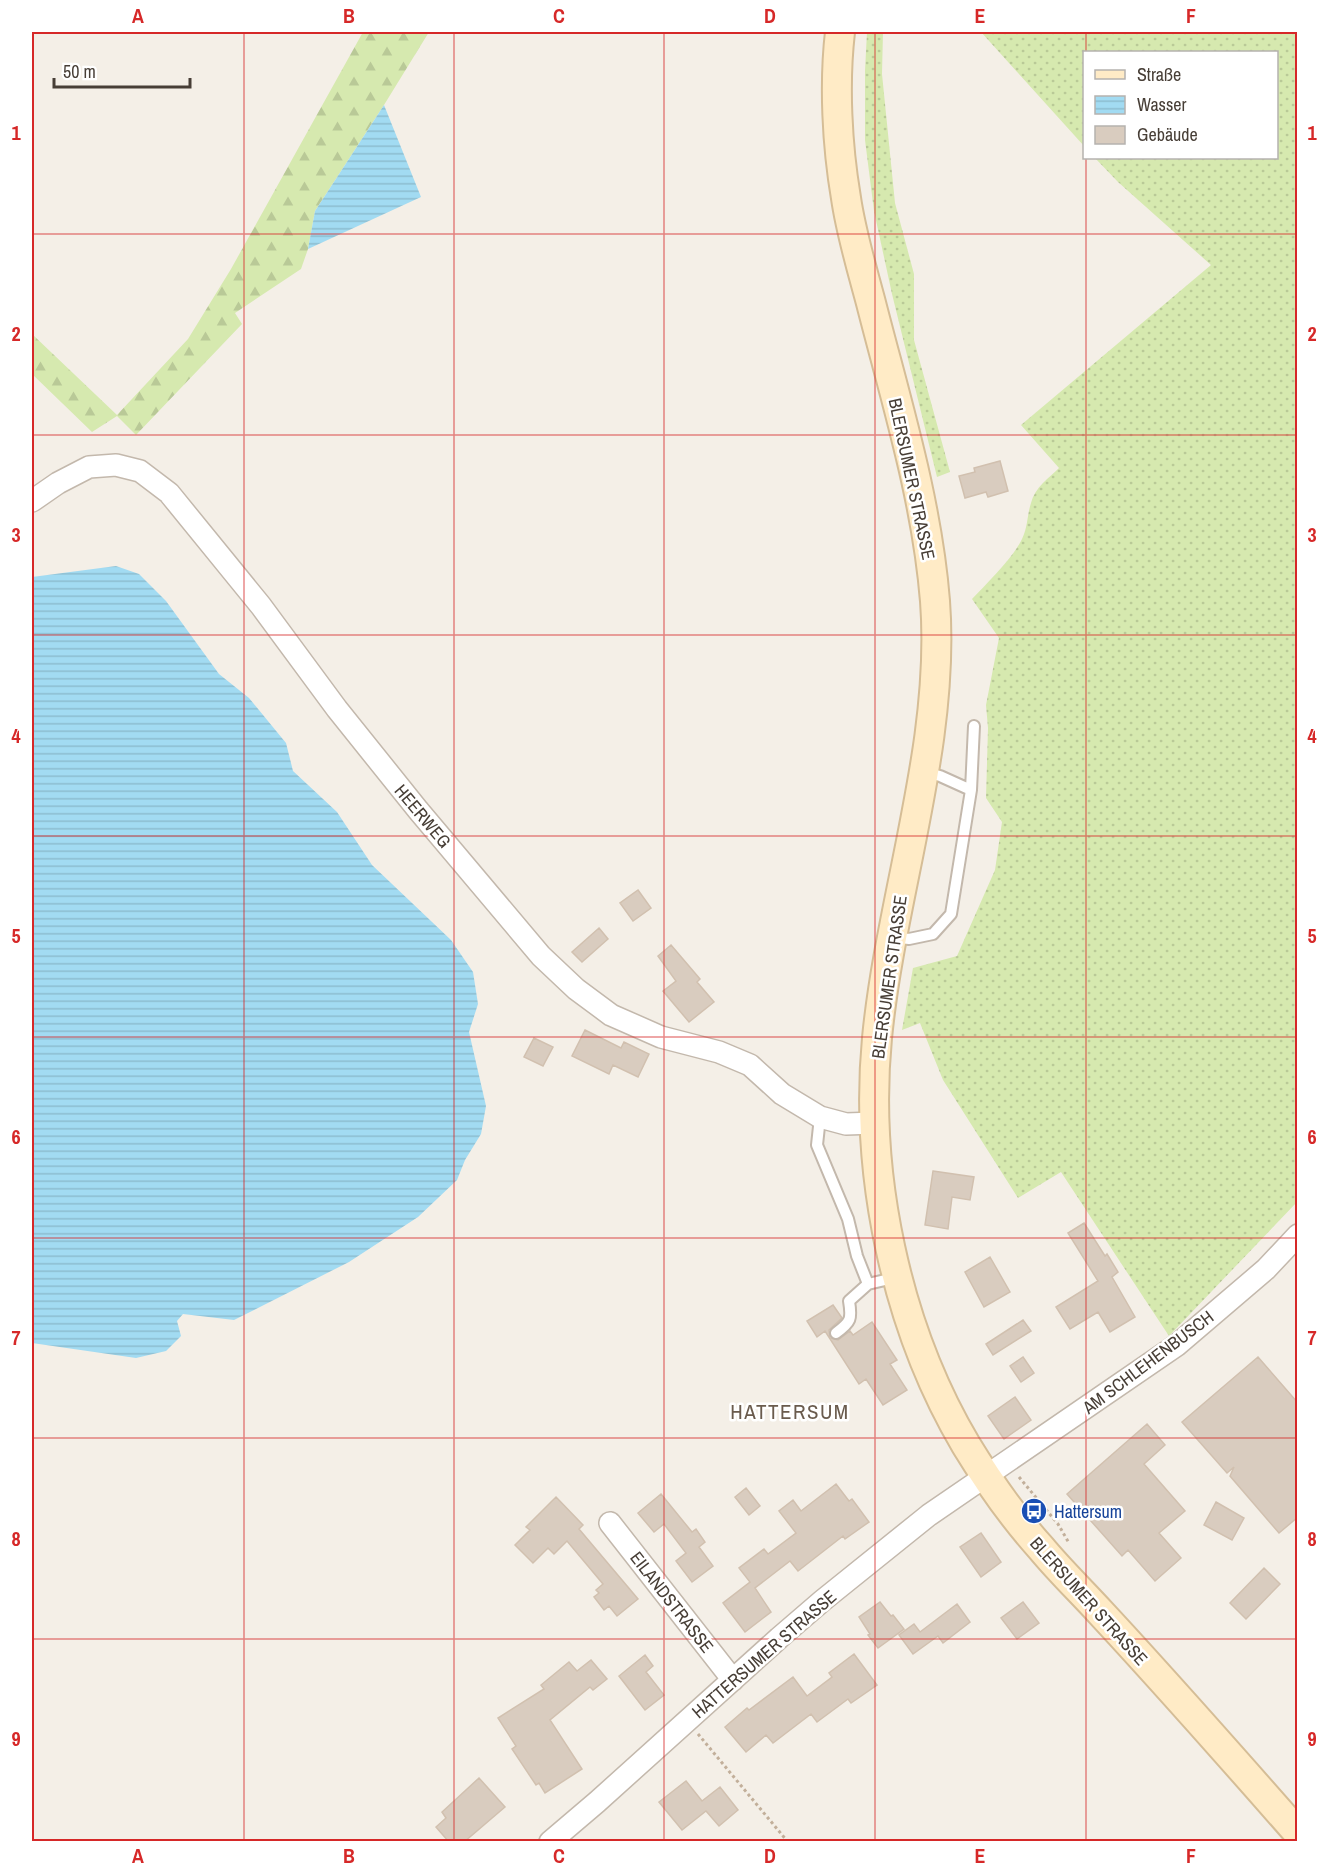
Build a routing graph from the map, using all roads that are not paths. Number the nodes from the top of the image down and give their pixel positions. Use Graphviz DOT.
graph roads {
  1 [pos="840,32"];
  2 [pos="32,501"];
  3 [pos="974,726"];
  4 [pos="923,772"];
  5 [pos="971,790"];
  6 [pos="892,937"];
  7 [pos="820,1118"];
  8 [pos="875,1123"];
  9 [pos="1298,1235"];
  10 [pos="898,1277"];
  11 [pos="868,1284"];
  12 [pos="836,1333"];
  13 [pos="997,1470"];
  14 [pos="610,1523"];
  15 [pos="733,1680"];
  16 [pos="1298,1833"];
  17 [pos="550,1842"];
  1 -- 4 [label="main road, BLERSUMER STRASSE"];
  2 -- 7 [label="street, HEERWEG"];
  3 -- 5 [label="lane"];
  4 -- 5 [label="lane"];
  4 -- 6 [label="main road, BLERSUMER STRASSE"];
  5 -- 6 [label="lane"];
  6 -- 8 [label="main road, BLERSUMER STRASSE"];
  7 -- 8 [label="street, HEERWEG"];
  7 -- 11 [label="lane"];
  8 -- 10 [label="main road, BLERSUMER STRASSE"];
  9 -- 13 [label="street, AM SCHLEHENBUSCH"];
  10 -- 11 [label="lane"];
  10 -- 13 [label="main road, BLERSUMER STRASSE"];
  11 -- 12 [label="lane"];
  13 -- 15 [label="street, HATTERSUMER STRASSE"];
  13 -- 16 [label="main road, BLERSUMER STRASSE"];
  14 -- 15 [label="street, EILANDSTRASSE"];
  15 -- 17 [label="street, HATTERSUMER STRASSE"];
}
